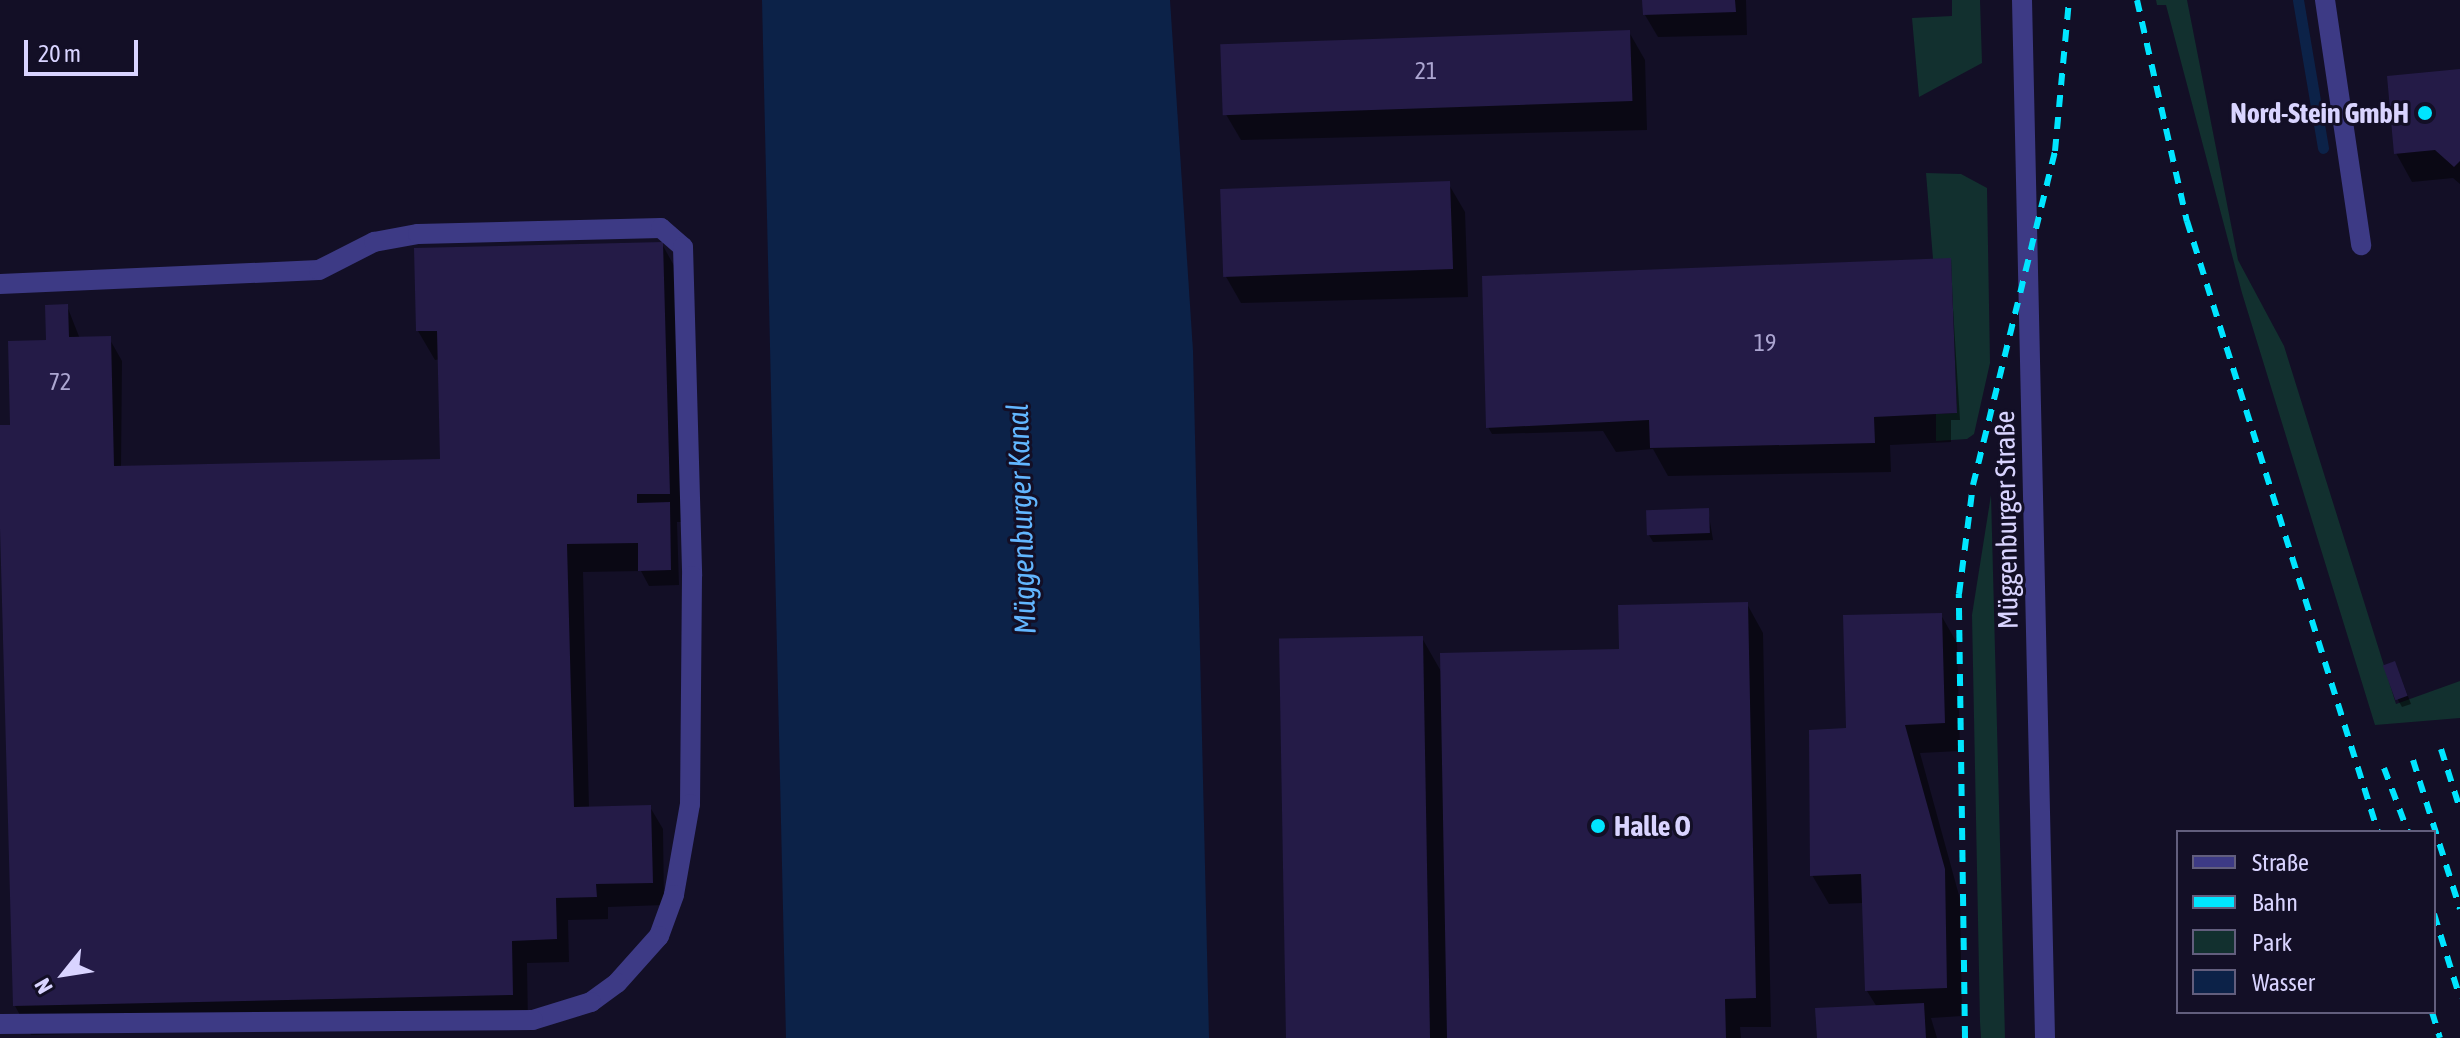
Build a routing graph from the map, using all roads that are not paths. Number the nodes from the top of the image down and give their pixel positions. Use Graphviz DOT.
graph roads {
  1 [pos="2022,0"];
  2 [pos="2325,0"];
  3 [pos="2361,245"];
  4 [pos="0,284"];
  5 [pos="0,1024"];
  6 [pos="2045,1038"];
  1 -- 6 [label="street, Müggenburger Straße"];
  2 -- 3 [label="street"];
  4 -- 5 [label="street"];
}
